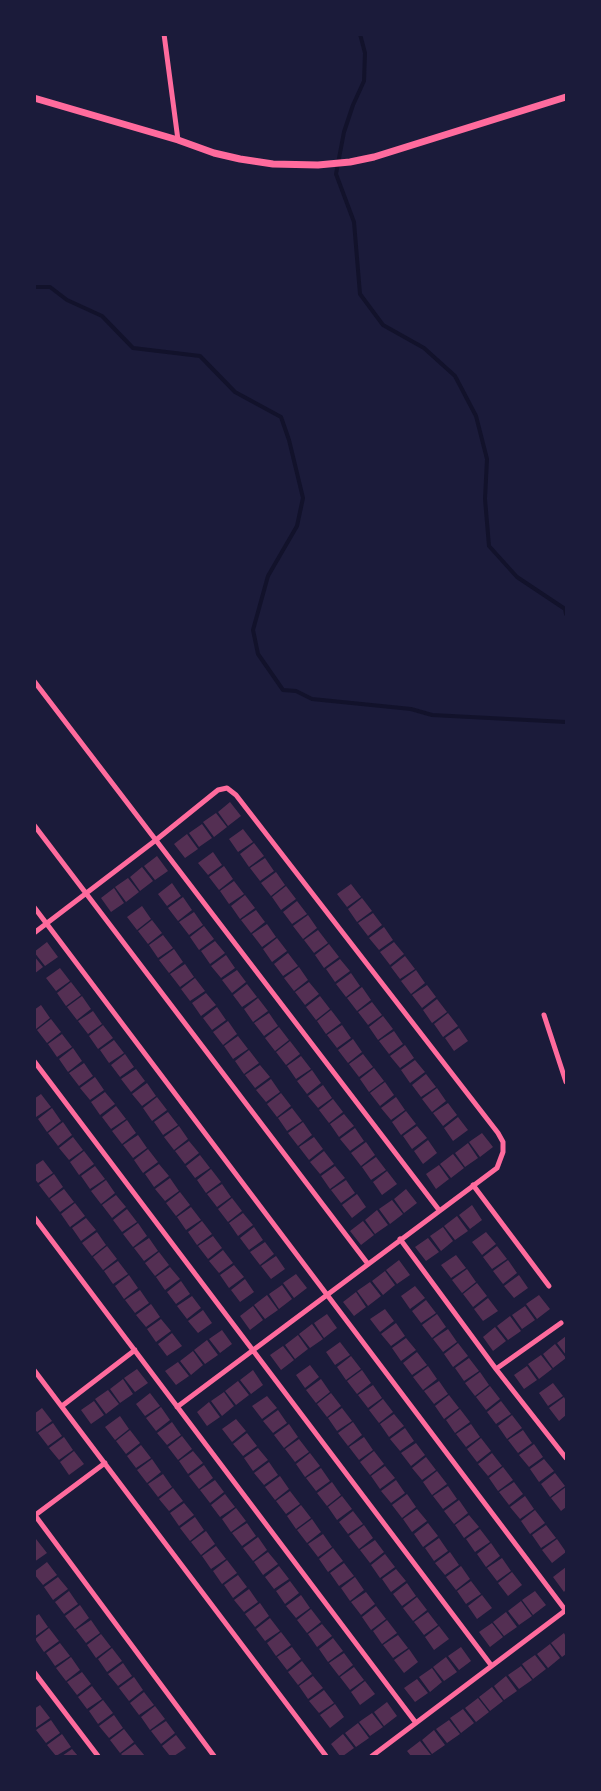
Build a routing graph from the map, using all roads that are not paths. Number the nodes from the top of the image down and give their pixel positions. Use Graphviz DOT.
graph roads {
  1 [pos="164,34"];
  2 [pos="567,97"];
  3 [pos="34,98"];
  4 [pos="178,140"];
  5 [pos="34,681"];
  6 [pos="34,825"];
  7 [pos="156,840"];
  8 [pos="87,893"];
  9 [pos="34,907"];
  10 [pos="47,924"];
  11 [pos="34,933"];
  12 [pos="544,1015"];
  13 [pos="34,1061"];
  14 [pos="567,1082"];
  15 [pos="473,1185"];
  16 [pos="439,1209"];
  17 [pos="34,1217"];
  18 [pos="400,1239"];
  19 [pos="368,1264"];
  20 [pos="549,1286"];
  21 [pos="327,1295"];
  22 [pos="561,1323"];
  23 [pos="135,1350"];
  24 [pos="253,1350"];
  25 [pos="496,1369"];
  26 [pos="34,1370"];
  27 [pos="62,1406"];
  28 [pos="177,1407"];
  29 [pos="567,1458"];
  30 [pos="105,1463"];
  31 [pos="35,1515"];
  32 [pos="566,1611"];
  33 [pos="491,1665"];
  34 [pos="34,1672"];
  35 [pos="416,1723"];
  36 [pos="98,1756"];
  37 [pos="214,1756"];
  38 [pos="326,1756"];
  39 [pos="372,1756"];
  1 -- 4 [label="street"];
  2 -- 4 [label="street"];
  3 -- 4 [label="street"];
  5 -- 7 [label="street"];
  6 -- 8 [label="street"];
  7 -- 8 [label="street"];
  7 -- 15 [label="street"];
  7 -- 16 [label="street"];
  8 -- 10 [label="street"];
  8 -- 19 [label="street"];
  9 -- 10 [label="street"];
  10 -- 11 [label="street"];
  10 -- 21 [label="street"];
  12 -- 14 [label="street"];
  13 -- 24 [label="street"];
  15 -- 16 [label="street"];
  15 -- 20 [label="street"];
  16 -- 18 [label="street"];
  17 -- 23 [label="street"];
  18 -- 19 [label="street"];
  18 -- 25 [label="street"];
  19 -- 21 [label="street"];
  21 -- 24 [label="street"];
  21 -- 32 [label="street"];
  22 -- 25 [label="street"];
  23 -- 27 [label="street"];
  23 -- 28 [label="street"];
  24 -- 28 [label="street"];
  24 -- 33 [label="street"];
  25 -- 29 [label="street"];
  26 -- 27 [label="street"];
  27 -- 30 [label="street"];
  28 -- 35 [label="street"];
  30 -- 31 [label="street"];
  30 -- 38 [label="street"];
  31 -- 37 [label="street"];
  32 -- 33 [label="street"];
  33 -- 35 [label="street"];
  34 -- 36 [label="street"];
  35 -- 39 [label="street"];
}
